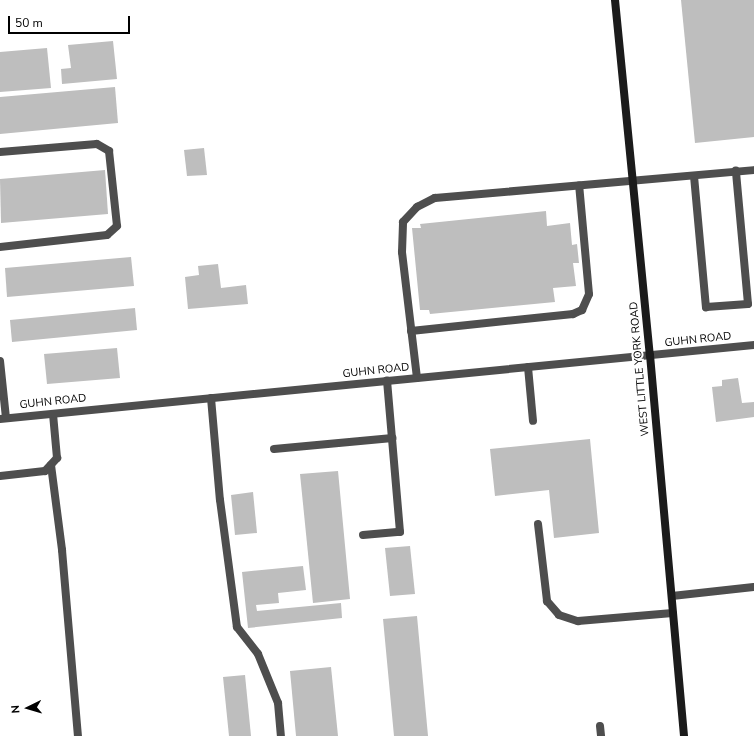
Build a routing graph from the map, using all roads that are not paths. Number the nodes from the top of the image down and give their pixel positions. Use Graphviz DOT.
graph roads {
  1 [pos="615,0"];
  2 [pos="0,152"];
  3 [pos="754,170"];
  4 [pos="736,171"];
  5 [pos="694,176"];
  6 [pos="633,181"];
  7 [pos="579,185"];
  8 [pos="0,247"];
  9 [pos="411,331"];
  10 [pos="754,345"];
  11 [pos="650,355"];
  12 [pos="0,361"];
  13 [pos="528,367"];
  14 [pos="417,378"];
  15 [pos="387,381"];
  16 [pos="211,398"];
  17 [pos="54,414"];
  18 [pos="3,418"];
  19 [pos="533,422"];
  20 [pos="392,438"];
  21 [pos="274,449"];
  22 [pos="51,465"];
  23 [pos="0,476"];
  24 [pos="538,524"];
  25 [pos="363,535"];
  26 [pos="754,587"];
  27 [pos="672,596"];
  28 [pos="673,613"];
  29 [pos="600,726"];
  30 [pos="78,736"];
  31 [pos="281,736"];
  32 [pos="601,736"];
  33 [pos="684,736"];
  1 -- 6 [label="main road, WEST LITTLE YORK ROAD"];
  2 -- 8 [label="street"];
  3 -- 4 [label="street"];
  4 -- 5 [label="street"];
  4 -- 5 [label="street"];
  5 -- 6 [label="street"];
  6 -- 7 [label="street"];
  6 -- 11 [label="main road, WEST LITTLE YORK ROAD"];
  7 -- 9 [label="street"];
  7 -- 9 [label="street"];
  9 -- 14 [label="street"];
  10 -- 11 [label="street, GUHN ROAD"];
  11 -- 13 [label="street, GUHN ROAD"];
  11 -- 27 [label="main road, WEST LITTLE YORK ROAD"];
  12 -- 18 [label="street"];
  13 -- 14 [label="street, GUHN ROAD"];
  13 -- 19 [label="street"];
  14 -- 15 [label="street, GUHN ROAD"];
  15 -- 16 [label="street, GUHN ROAD"];
  15 -- 20 [label="street"];
  16 -- 17 [label="street, GUHN ROAD"];
  16 -- 31 [label="street"];
  17 -- 18 [label="street, GUHN ROAD"];
  17 -- 22 [label="street"];
  20 -- 21 [label="street"];
  20 -- 25 [label="street"];
  22 -- 23 [label="street"];
  22 -- 30 [label="street"];
  24 -- 28 [label="street"];
  26 -- 27 [label="street"];
  27 -- 28 [label="main road, WEST LITTLE YORK ROAD"];
  28 -- 33 [label="main road, WEST LITTLE YORK ROAD"];
  29 -- 32 [label="street"];
}
